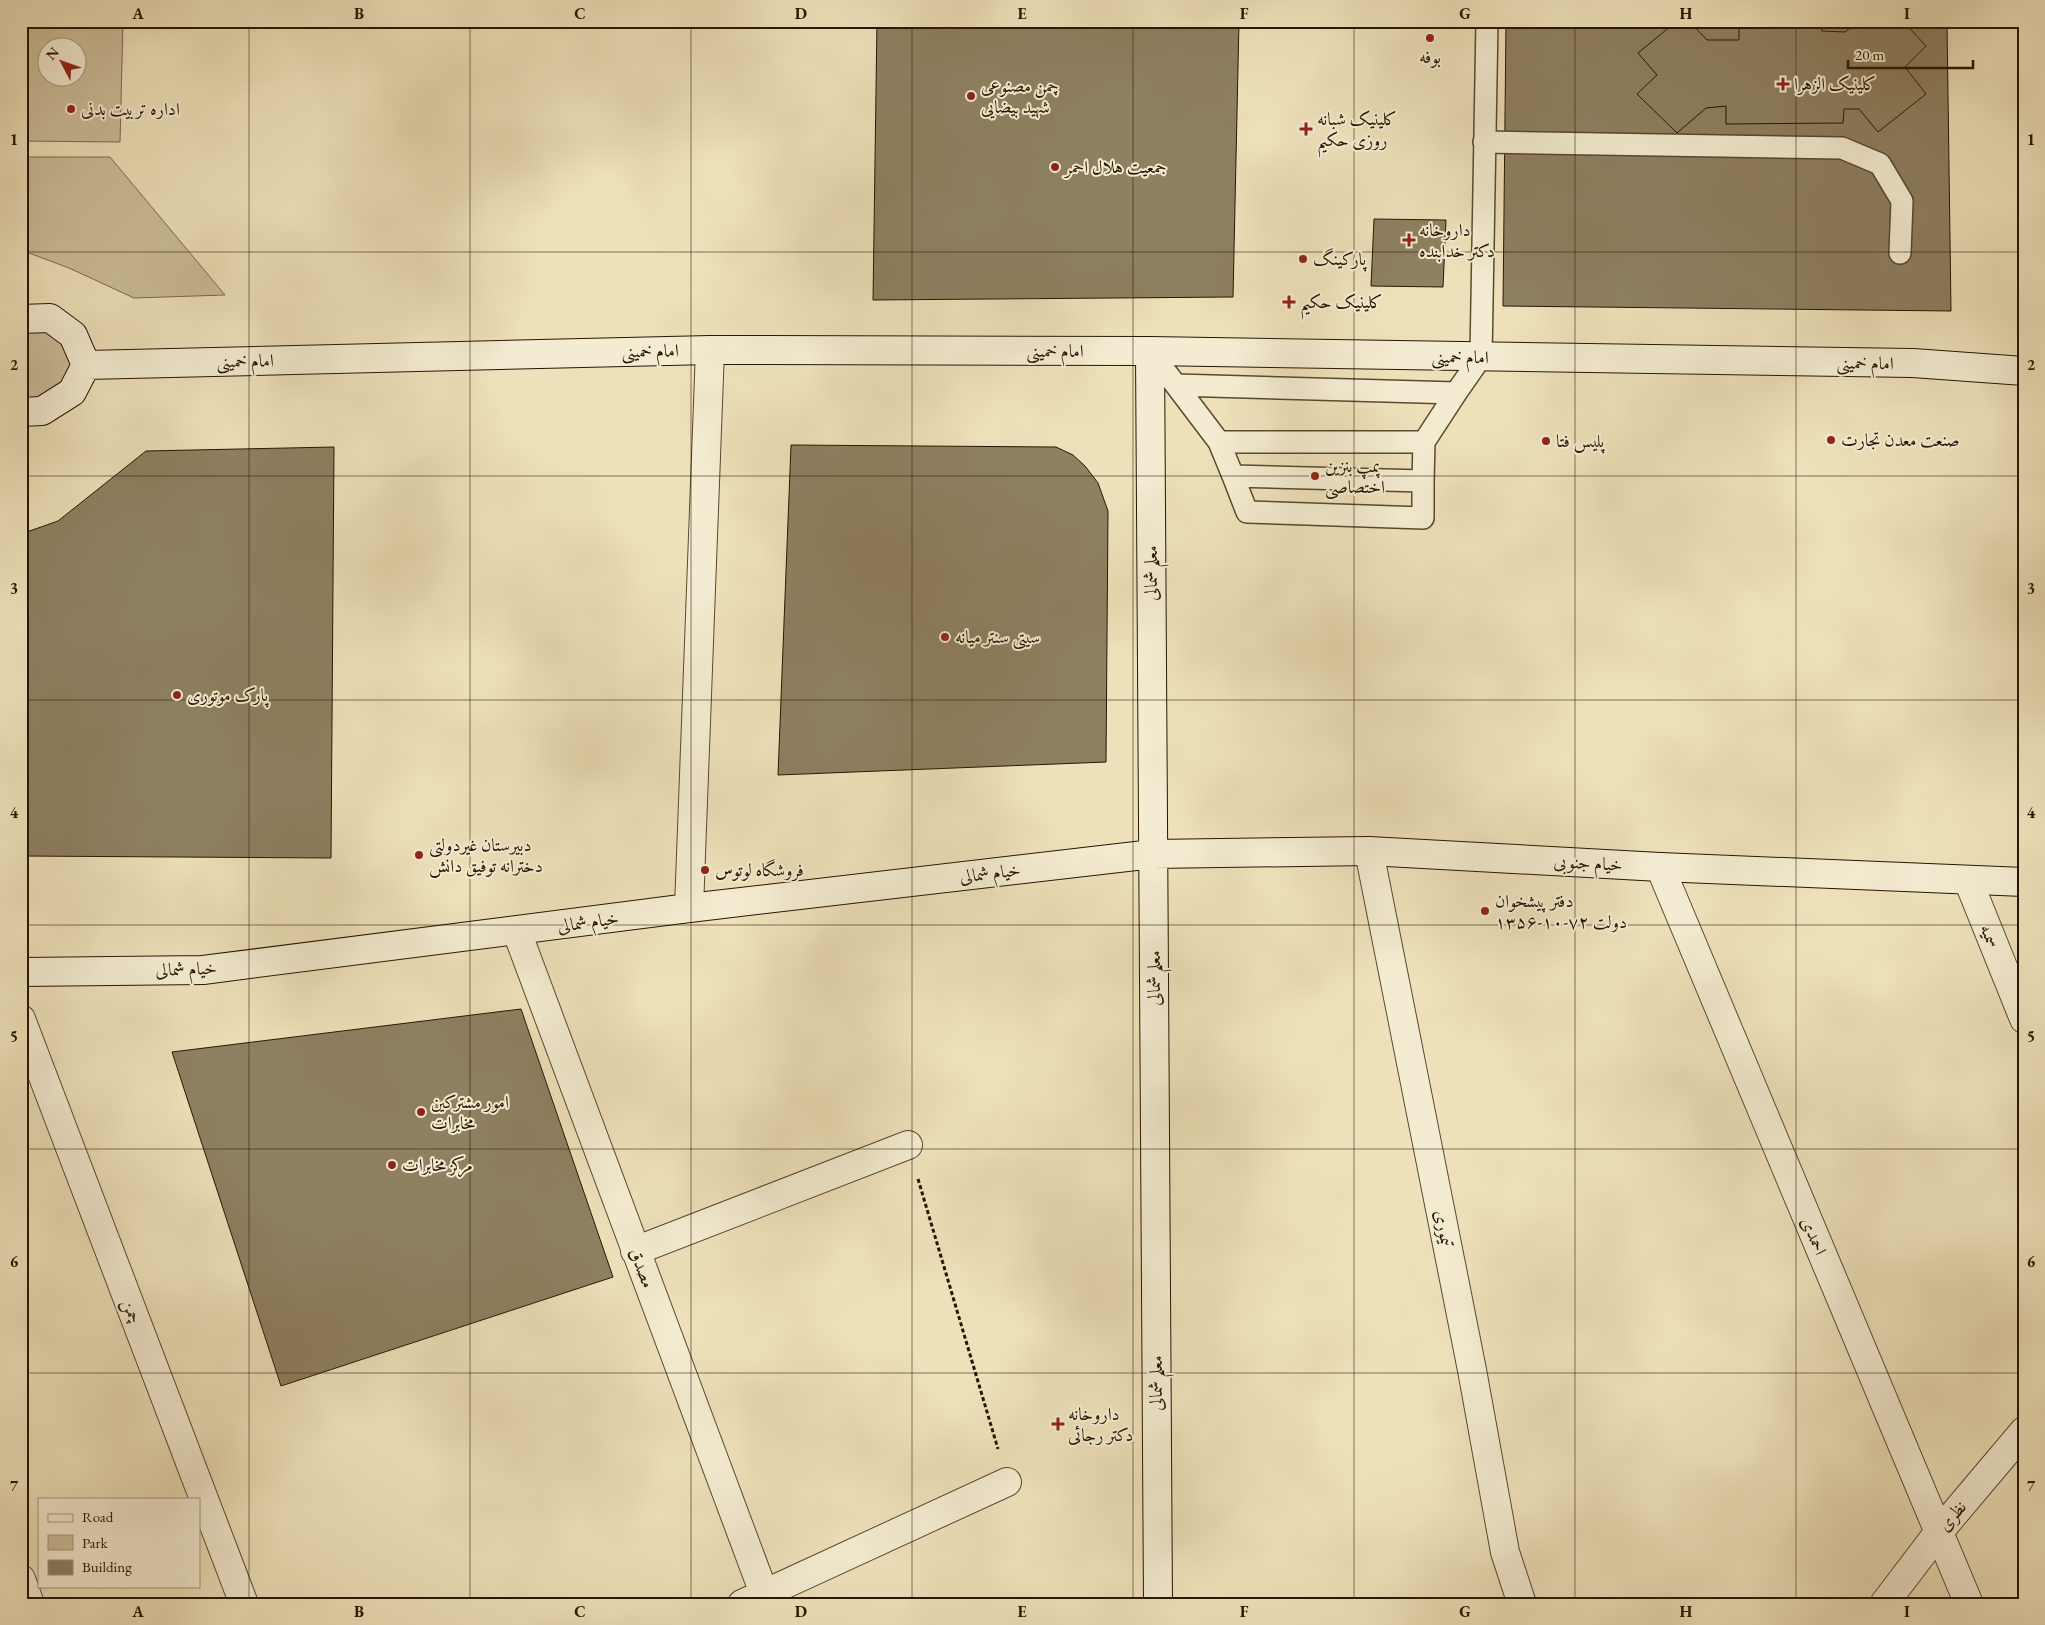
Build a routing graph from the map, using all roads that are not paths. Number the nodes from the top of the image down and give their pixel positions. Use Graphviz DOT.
graph roads {
  1 [pos="1487,21"];
  2 [pos="1484,142"];
  3 [pos="1900,253"];
  4 [pos="21,318"];
  5 [pos="710,350"];
  6 [pos="1150,351"];
  7 [pos="1481,357"];
  8 [pos="86,365"];
  9 [pos="2024,371"];
  10 [pos="1176,385"];
  11 [pos="1456,393"];
  12 [pos="21,412"];
  13 [pos="1219,442"];
  14 [pos="1424,442"];
  15 [pos="1233,476"];
  16 [pos="1423,481"];
  17 [pos="1369,851"];
  18 [pos="1153,854"];
  19 [pos="1660,867"];
  20 [pos="1968,880"];
  21 [pos="2024,882"];
  22 [pos="689,908"];
  23 [pos="516,932"];
  24 [pos="21,972"];
  25 [pos="21,1019"];
  26 [pos="2024,1019"];
  27 [pos="908,1145"];
  28 [pos="635,1250"];
  29 [pos="2024,1431"];
  30 [pos="1007,1482"];
  31 [pos="1938,1533"];
  32 [pos="21,1579"];
  33 [pos="758,1600"];
  34 [pos="30,1604"];
  35 [pos="244,1604"];
  36 [pos="1158,1604"];
  37 [pos="1522,1604"];
  38 [pos="1884,1604"];
  39 [pos="1969,1604"];
  1 -- 2 [label="lane"];
  2 -- 3 [label="lane"];
  2 -- 7 [label="lane"];
  4 -- 8 [label="street"];
  5 -- 6 [label="street, امام خمینی"];
  5 -- 8 [label="street, امام خمینی"];
  5 -- 22 [label="street"];
  6 -- 7 [label="street, امام خمینی"];
  6 -- 10 [label="lane"];
  6 -- 18 [label="street, معلم شمالی"];
  7 -- 9 [label="street, امام خمینی"];
  7 -- 11 [label="lane"];
  8 -- 12 [label="street"];
  10 -- 11 [label="lane"];
  10 -- 13 [label="lane"];
  11 -- 14 [label="lane"];
  13 -- 14 [label="lane"];
  13 -- 15 [label="lane"];
  14 -- 16 [label="lane"];
  15 -- 16 [label="lane"];
  15 -- 16 [label="lane"];
  17 -- 18 [label="street, خیام جنوبی"];
  17 -- 19 [label="street, خیام جنوبی"];
  17 -- 37 [label="street, تیموری"];
  18 -- 22 [label="street, خیام شمالی"];
  18 -- 36 [label="street, معلم شمالی"];
  19 -- 20 [label="street, خیام جنوبی"];
  19 -- 31 [label="street, احمدی"];
  20 -- 21 [label="street, خیام جنوبی"];
  20 -- 26 [label="street, سميه"];
  22 -- 23 [label="street, خیام شمالی"];
  23 -- 24 [label="street, خیام شمالی"];
  23 -- 28 [label="street, مصدق"];
  25 -- 35 [label="street, چمن"];
  27 -- 28 [label="street"];
  28 -- 33 [label="street, مصدق"];
  29 -- 31 [label="street, نظری"];
  30 -- 33 [label="street"];
  31 -- 38 [label="street, نظری"];
  31 -- 39 [label="street, احمدی"];
  32 -- 34 [label="street"];
}
